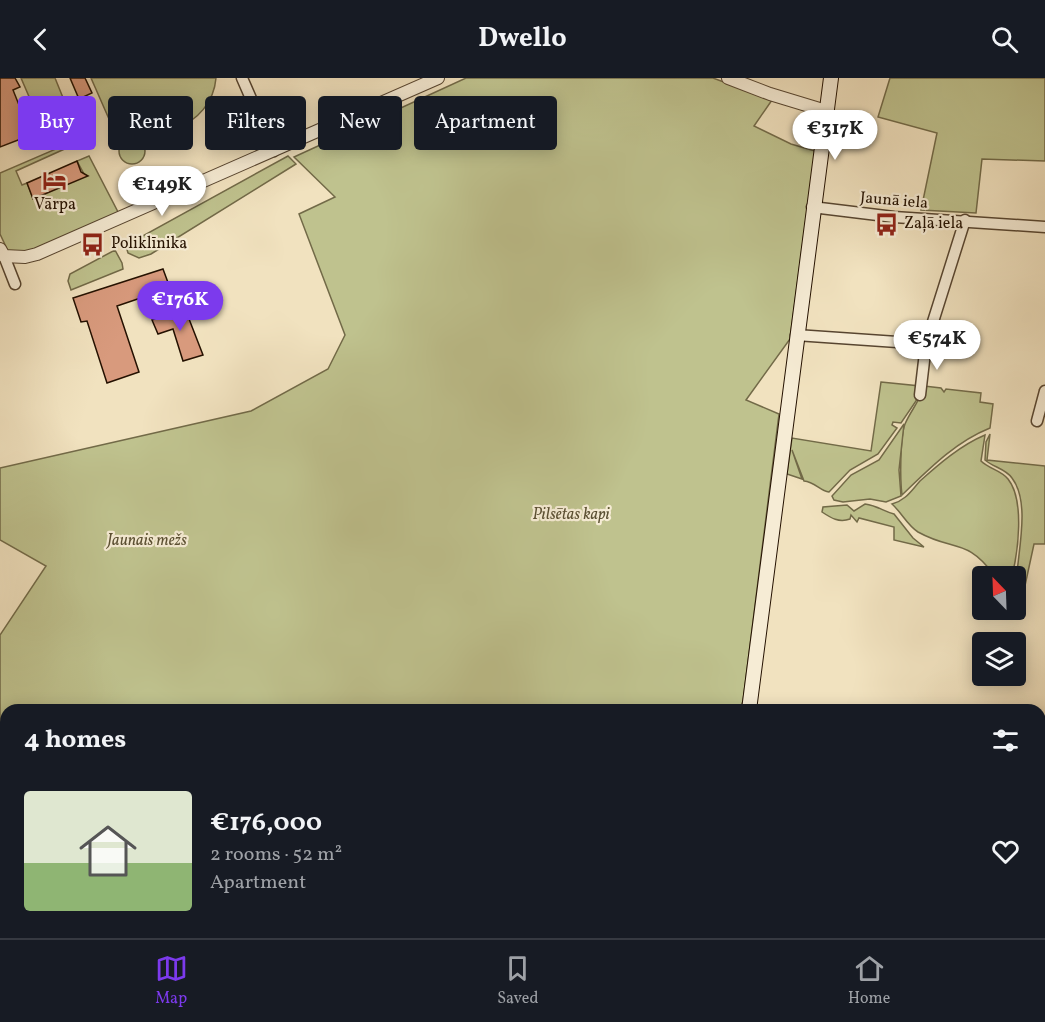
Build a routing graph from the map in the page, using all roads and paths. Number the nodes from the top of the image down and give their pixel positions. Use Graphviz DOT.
graph roads {
  1 [pos="242,78"];
  2 [pos="438,78"];
  3 [pos="728,78"];
  4 [pos="831,78"];
  5 [pos="826,111"];
  6 [pos="274,152"];
  7 [pos="812,207"];
  8 [pos="965,220"];
  9 [pos="1045,226"];
  10 [pos="2,253"];
  11 [pos="15,284"];
  12 [pos="796,335"];
  13 [pos="926,344"];
  14 [pos="1045,391"];
  15 [pos="920,395"];
  16 [pos="1037,421"];
  17 [pos="750,704"];
  1 -- 6 [label="street"];
  2 -- 6 [label="street"];
  3 -- 5 [label="street"];
  4 -- 5 [label="main road"];
  5 -- 7 [label="main road"];
  6 -- 10 [label="street"];
  7 -- 8 [label="street, Jaunā iela"];
  7 -- 12 [label="main road"];
  8 -- 9 [label="street, Jaunā iela"];
  8 -- 13 [label="street"];
  10 -- 11 [label="street"];
  12 -- 13 [label="street"];
  12 -- 17 [label="main road"];
  13 -- 15 [label="street"];
  14 -- 16 [label="street"];
}
